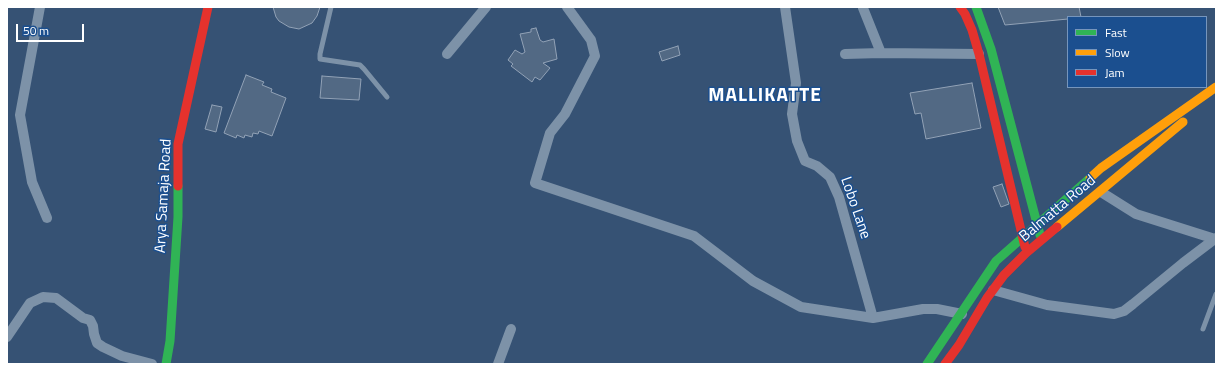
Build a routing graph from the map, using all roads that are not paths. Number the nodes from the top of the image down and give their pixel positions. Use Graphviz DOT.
graph roads {
  1 [pos="40,7"];
  2 [pos="208,7"];
  3 [pos="330,7"];
  4 [pos="486,7"];
  5 [pos="567,7"];
  6 [pos="785,7"];
  7 [pos="960,7"];
  8 [pos="976,7"];
  9 [pos="984,7"];
  10 [pos="863,8"];
  11 [pos="983,24"];
  12 [pos="972,30"];
  13 [pos="881,53"];
  14 [pos="447,54"];
  15 [pos="845,54"];
  16 [pos="979,54"];
  17 [pos="1216,87"];
  18 [pos="387,97"];
  19 [pos="1190,117"];
  20 [pos="1101,192"];
  21 [pos="46,218"];
  22 [pos="1038,225"];
  23 [pos="1023,236"];
  24 [pos="1216,239"];
  25 [pos="1042,240"];
  26 [pos="1026,254"];
  27 [pos="992,290"];
  28 [pos="1216,294"];
  29 [pos="962,314"];
  30 [pos="873,318"];
  31 [pos="511,329"];
  32 [pos="1203,329"];
  33 [pos="7,337"];
  34 [pos="152,364"];
  35 [pos="166,364"];
  36 [pos="498,364"];
  37 [pos="927,364"];
  38 [pos="945,364"];
  1 -- 21 [label="street"];
  2 -- 35 [label="street, Arya Samaja Road"];
  3 -- 18 [label="lane"];
  4 -- 14 [label="street"];
  5 -- 30 [label="street"];
  6 -- 30 [label="street, Lobo Lane"];
  7 -- 12 [label="street"];
  8 -- 11 [label="street"];
  9 -- 11 [label="street"];
  10 -- 13 [label="street"];
  11 -- 12 [label="street"];
  11 -- 22 [label="street"];
  12 -- 16 [label="street"];
  13 -- 15 [label="street"];
  13 -- 16 [label="street"];
  16 -- 23 [label="street"];
  17 -- 22 [label="street"];
  19 -- 20 [label="street, Balmatta Road"];
  20 -- 24 [label="street"];
  20 -- 25 [label="street, Balmatta Road"];
  22 -- 23 [label="street"];
  22 -- 25 [label="street"];
  23 -- 26 [label="street"];
  23 -- 29 [label="street"];
  24 -- 27 [label="street"];
  25 -- 26 [label="street, Balmatta Road"];
  26 -- 27 [label="street, Balmatta Road"];
  27 -- 38 [label="street, Balmatta Road"];
  28 -- 32 [label="lane"];
  29 -- 30 [label="street"];
  29 -- 37 [label="street"];
  31 -- 36 [label="street"];
  33 -- 34 [label="street"];
}
